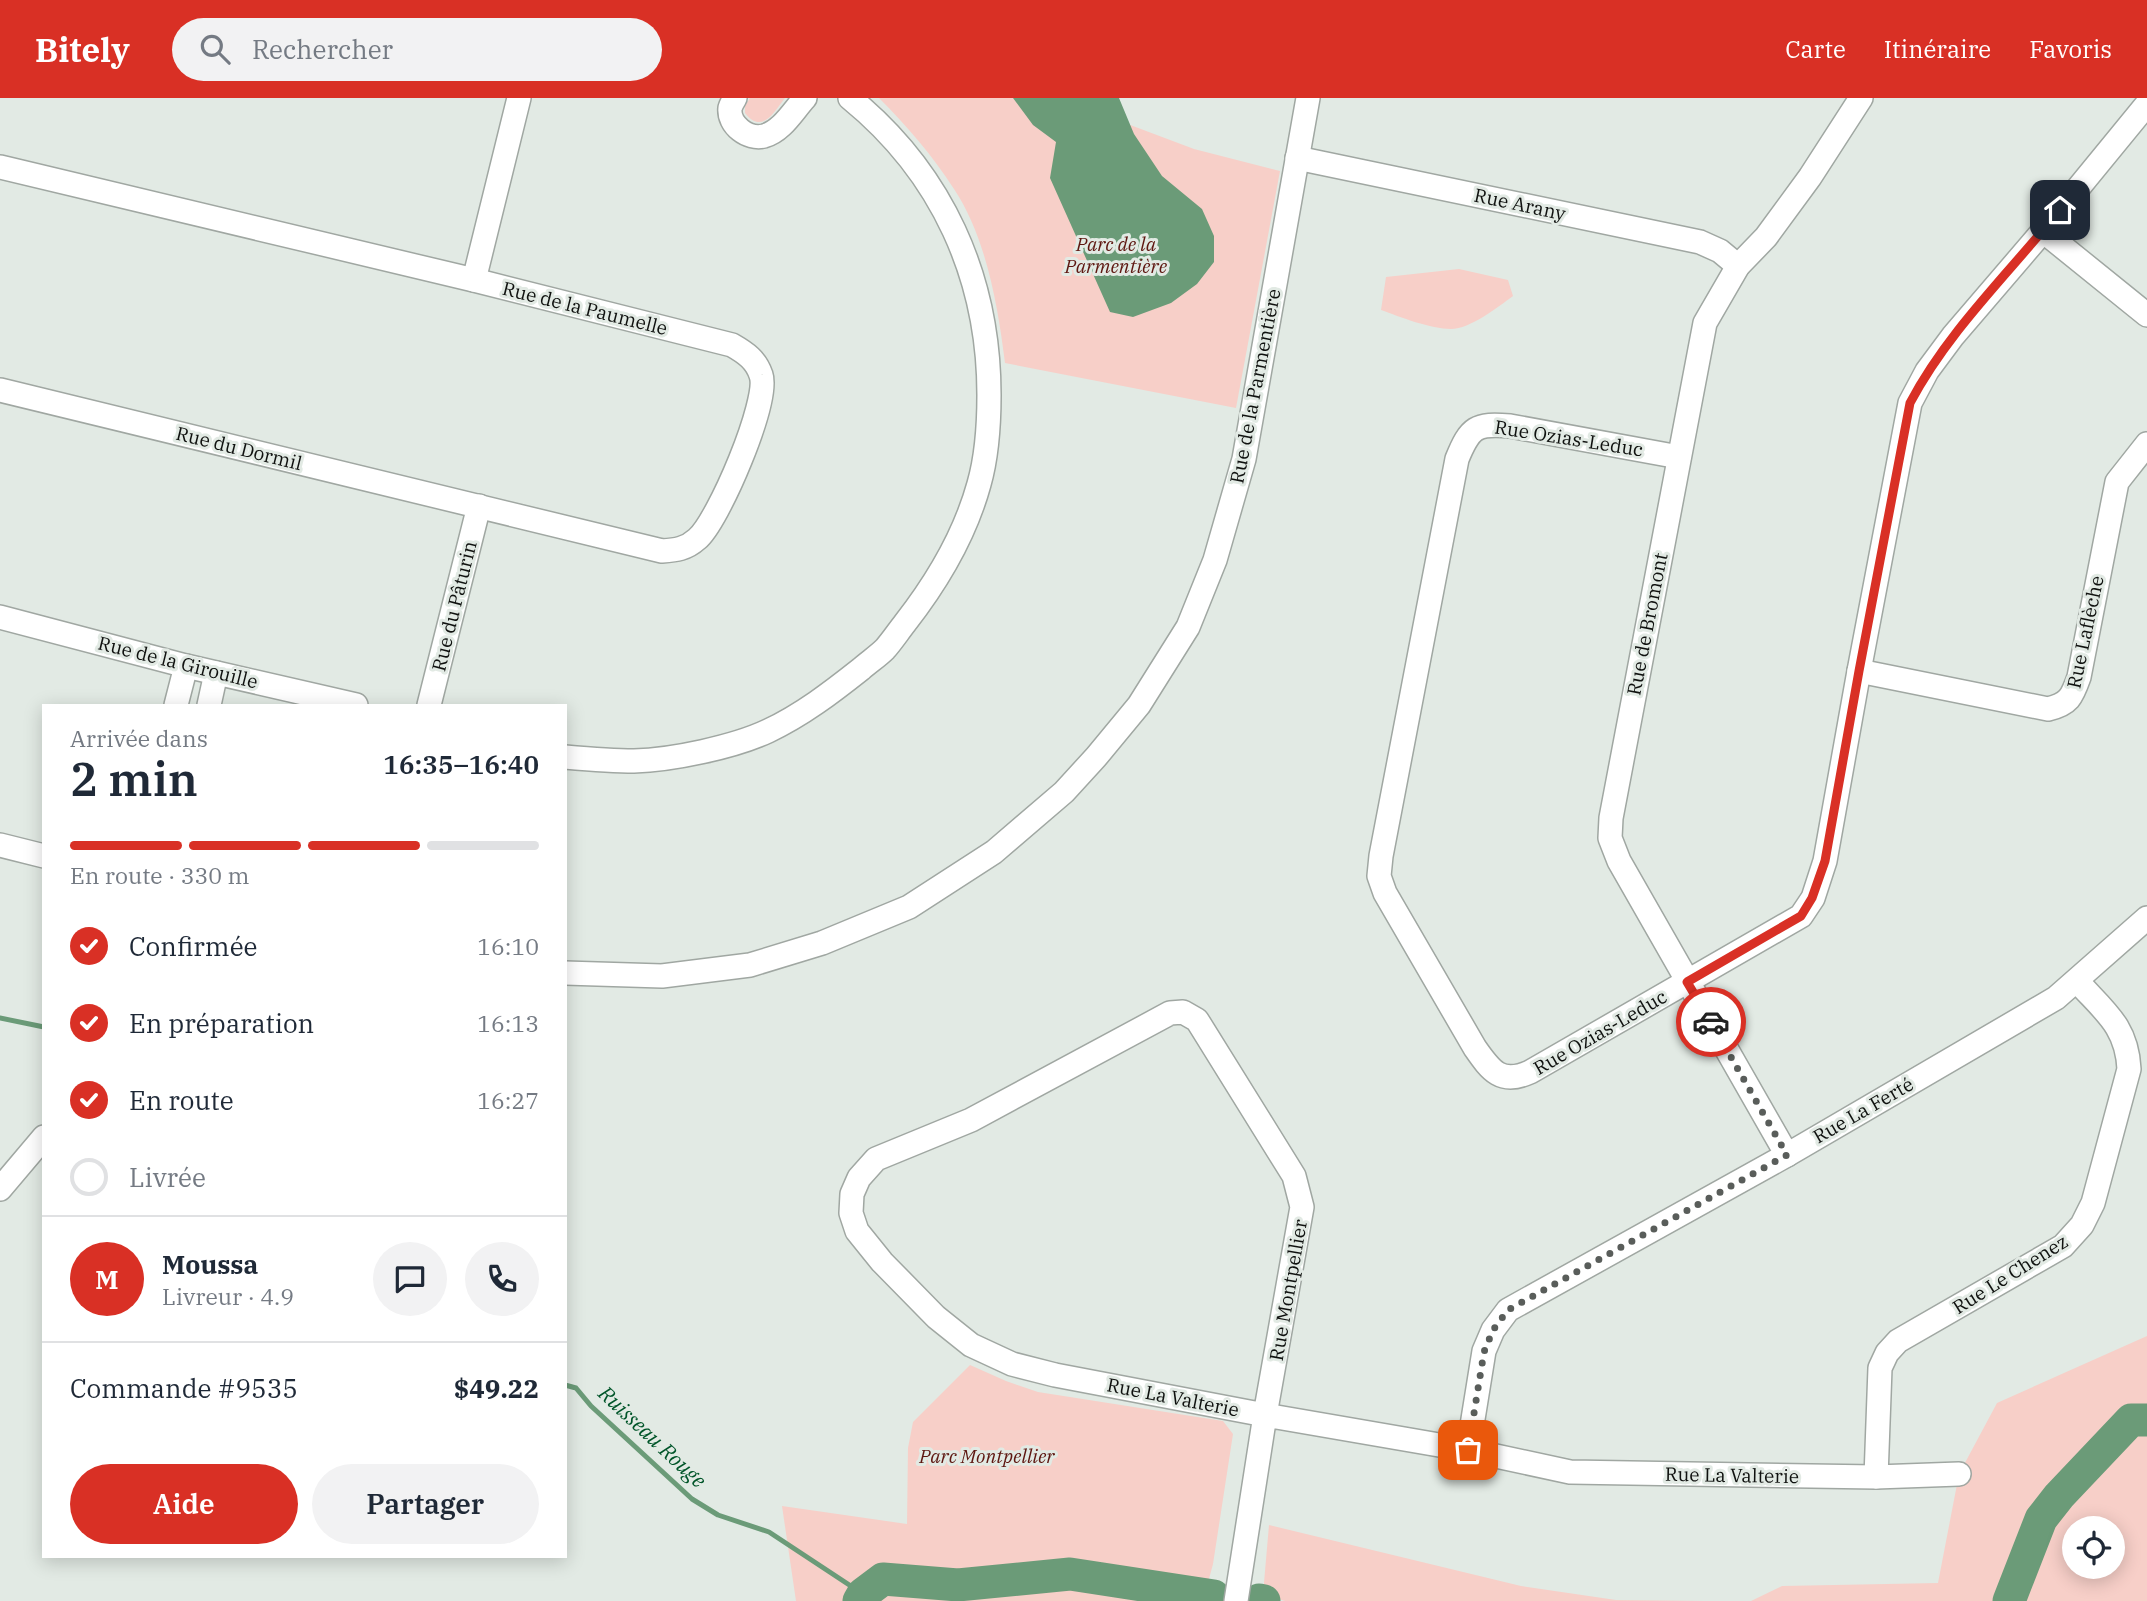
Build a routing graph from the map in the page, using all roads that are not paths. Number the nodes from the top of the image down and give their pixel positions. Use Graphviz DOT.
graph roads {
  1 [pos="519,98"];
  2 [pos="735,98"];
  3 [pos="804,98"];
  4 [pos="850,98"];
  5 [pos="1308,98"];
  6 [pos="1861,98"];
  7 [pos="2147,104"];
  8 [pos="1297,158"];
  9 [pos="0,167"];
  10 [pos="2043,231"];
  11 [pos="1738,265"];
  12 [pos="474,280"];
  13 [pos="2147,315"];
  14 [pos="0,390"];
  15 [pos="2147,444"];
  16 [pos="1679,457"];
  17 [pos="479,506"];
  18 [pos="0,617"];
  19 [pos="186,666"];
  20 [pos="1859,671"];
  21 [pos="216,673"];
  22 [pos="176,704"];
  23 [pos="209,704"];
  24 [pos="352,704"];
  25 [pos="429,704"];
  26 [pos="567,757"];
  27 [pos="0,845"];
  28 [pos="42,856"];
  29 [pos="2147,918"];
  30 [pos="567,973"];
  31 [pos="2077,981"];
  32 [pos="1687,982"];
  33 [pos="1184,1012"];
  34 [pos="42,1139"];
  35 [pos="1787,1155"];
  36 [pos="0,1189"];
  37 [pos="1265,1415"];
  38 [pos="1468,1450"];
  39 [pos="1959,1474"];
  40 [pos="1876,1477"];
  41 [pos="1236,1601"];
  1 -- 12 [label="street"];
  2 -- 3 [label="street"];
  4 -- 26 [label="street"];
  5 -- 8 [label="street, Rue de la Parmentière"];
  6 -- 11 [label="street, Rue de Bromont"];
  7 -- 10 [label="street, Rue Ozias-Leduc"];
  8 -- 11 [label="street, Rue Arany"];
  8 -- 30 [label="street, Rue de la Parmentière"];
  9 -- 12 [label="street, Rue de la Paumelle"];
  10 -- 13 [label="street"];
  10 -- 20 [label="street, Rue Ozias-Leduc"];
  11 -- 16 [label="street, Rue de Bromont"];
  12 -- 17 [label="street, Rue de la Paumelle"];
  14 -- 17 [label="street, Rue du Dormil"];
  15 -- 20 [label="street, Rue Laflèche"];
  16 -- 32 [label="street, Rue de Bromont"];
  16 -- 32 [label="street, Rue Ozias-Leduc"];
  17 -- 25 [label="street, Rue du Pâturin"];
  18 -- 19 [label="street, Rue de la Girouille"];
  19 -- 21 [label="street, Rue de la Girouille"];
  19 -- 22 [label="street"];
  20 -- 32 [label="street, Rue Ozias-Leduc"];
  21 -- 23 [label="street"];
  21 -- 24 [label="street, Rue de la Girouille"];
  27 -- 28 [label="street"];
  29 -- 31 [label="street, Rue La Ferté"];
  31 -- 35 [label="street, Rue La Ferté"];
  31 -- 40 [label="street, Rue Le Chenez"];
  32 -- 35 [label="street, Rue de Bromont"];
  33 -- 37 [label="street, Rue Montpellier"];
  33 -- 37 [label="street, Rue La Valterie"];
  34 -- 36 [label="street"];
  35 -- 38 [label="street, Rue La Ferté"];
  37 -- 38 [label="street, Rue La Valterie"];
  37 -- 41 [label="street, Rue Montpellier"];
  38 -- 40 [label="street, Rue La Valterie"];
  39 -- 40 [label="street, Rue La Valterie"];
}
